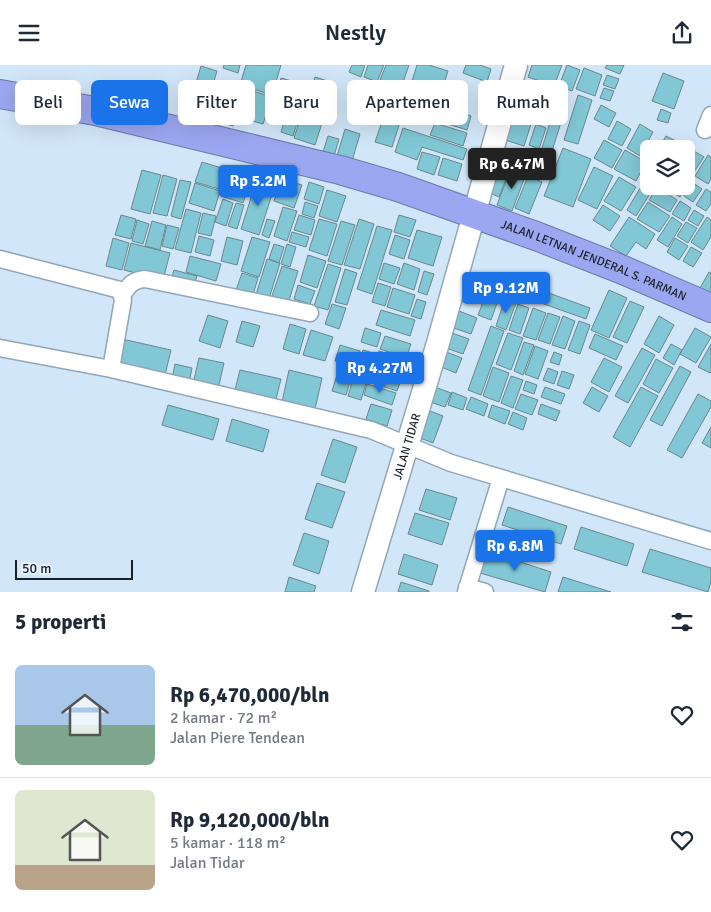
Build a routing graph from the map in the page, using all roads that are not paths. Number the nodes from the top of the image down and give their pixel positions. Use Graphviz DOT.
graph roads {
  1 [pos="516,65"];
  2 [pos="0,94"];
  3 [pos="474,214"];
  4 [pos="0,259"];
  5 [pos="123,294"];
  6 [pos="711,308"];
  7 [pos="310,313"];
  8 [pos="0,348"];
  9 [pos="111,369"];
  10 [pos="406,444"];
  11 [pos="501,478"];
  12 [pos="711,541"];
  13 [pos="467,589"];
  14 [pos="363,592"];
  15 [pos="485,592"];
  1 -- 3 [label="main road, JALAN TIDAR"];
  2 -- 3 [label="highway, JALAN LETNAN JENDERAL S. PARMAN"];
  3 -- 6 [label="highway, JALAN LETNAN JENDERAL S. PARMAN"];
  3 -- 10 [label="main road, JALAN TIDAR"];
  4 -- 5 [label="street"];
  5 -- 7 [label="street"];
  5 -- 9 [label="street"];
  8 -- 9 [label="street"];
  9 -- 10 [label="street"];
  10 -- 11 [label="street"];
  10 -- 14 [label="main road, JALAN TIDAR"];
  11 -- 12 [label="street"];
  11 -- 13 [label="street"];
  13 -- 15 [label="street"];
}
